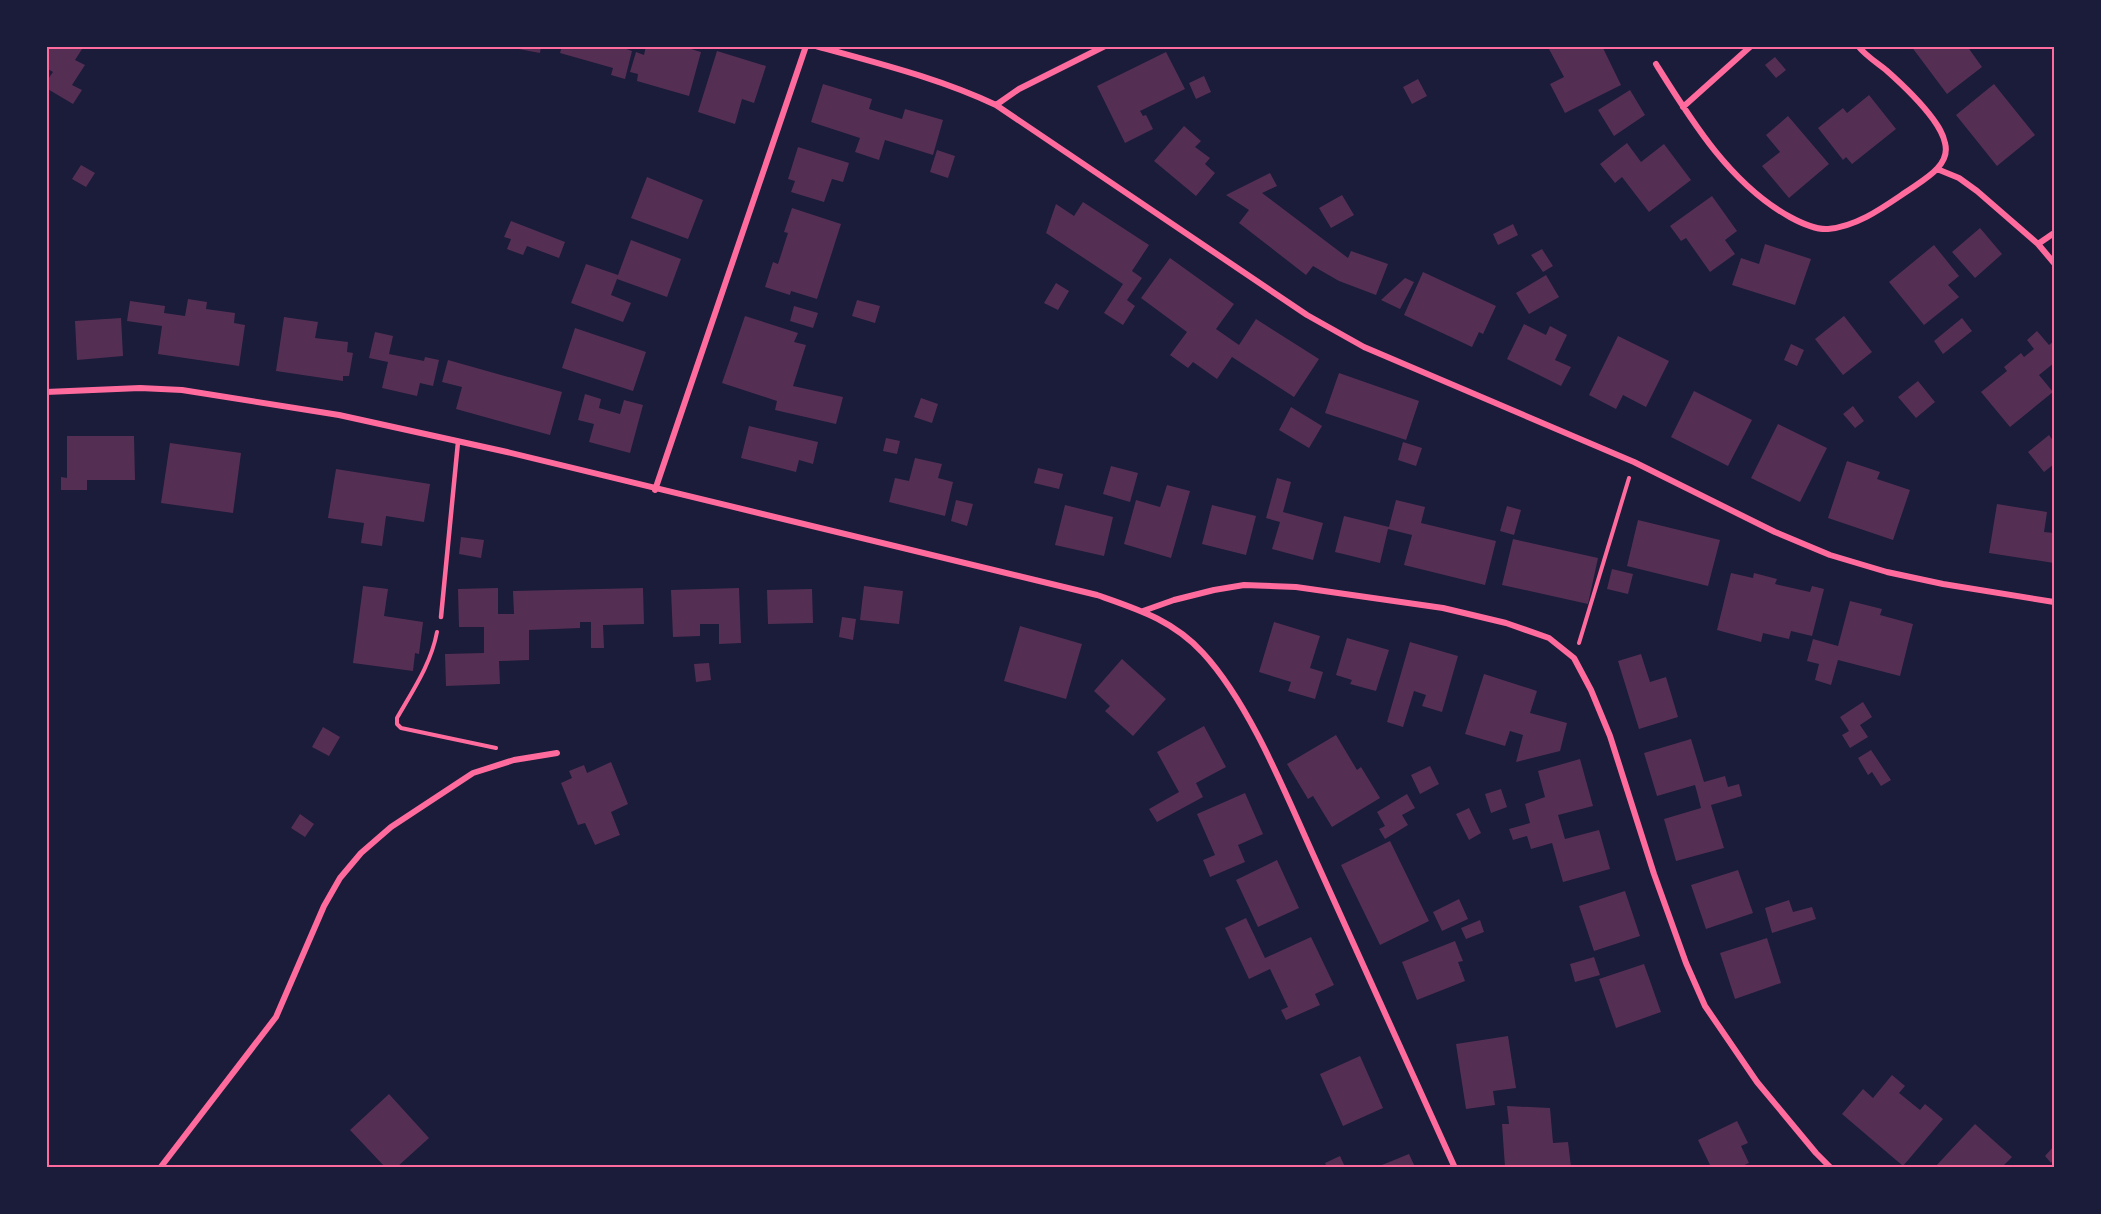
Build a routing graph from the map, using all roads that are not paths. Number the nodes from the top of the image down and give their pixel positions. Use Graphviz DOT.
graph roads {
  1 [pos="806,46"];
  2 [pos="816,46"];
  3 [pos="1105,46"];
  4 [pos="1751,46"];
  5 [pos="1858,46"];
  6 [pos="1656,64"];
  7 [pos="996,105"];
  8 [pos="1683,107"];
  9 [pos="1937,169"];
  10 [pos="2055,232"];
  11 [pos="2038,244"];
  12 [pos="2055,263"];
  13 [pos="46,392"];
  14 [pos="459,442"];
  15 [pos="655,490"];
  16 [pos="2055,602"];
  17 [pos="1143,611"];
  18 [pos="441,617"];
  19 [pos="557,753"];
  20 [pos="160,1167"];
  21 [pos="1455,1167"];
  22 [pos="1831,1167"];
  1 -- 15 [label="street"];
  2 -- 7 [label="street"];
  3 -- 7 [label="street"];
  4 -- 8 [label="street"];
  5 -- 9 [label="street"];
  6 -- 8 [label="street"];
  7 -- 16 [label="street"];
  8 -- 9 [label="street"];
  9 -- 11 [label="street"];
  10 -- 11 [label="street"];
  11 -- 12 [label="street"];
  13 -- 14 [label="street"];
  14 -- 15 [label="street"];
  14 -- 18 [label="lane"];
  15 -- 17 [label="street"];
  17 -- 21 [label="street"];
  17 -- 22 [label="street"];
  19 -- 20 [label="street"];
}
